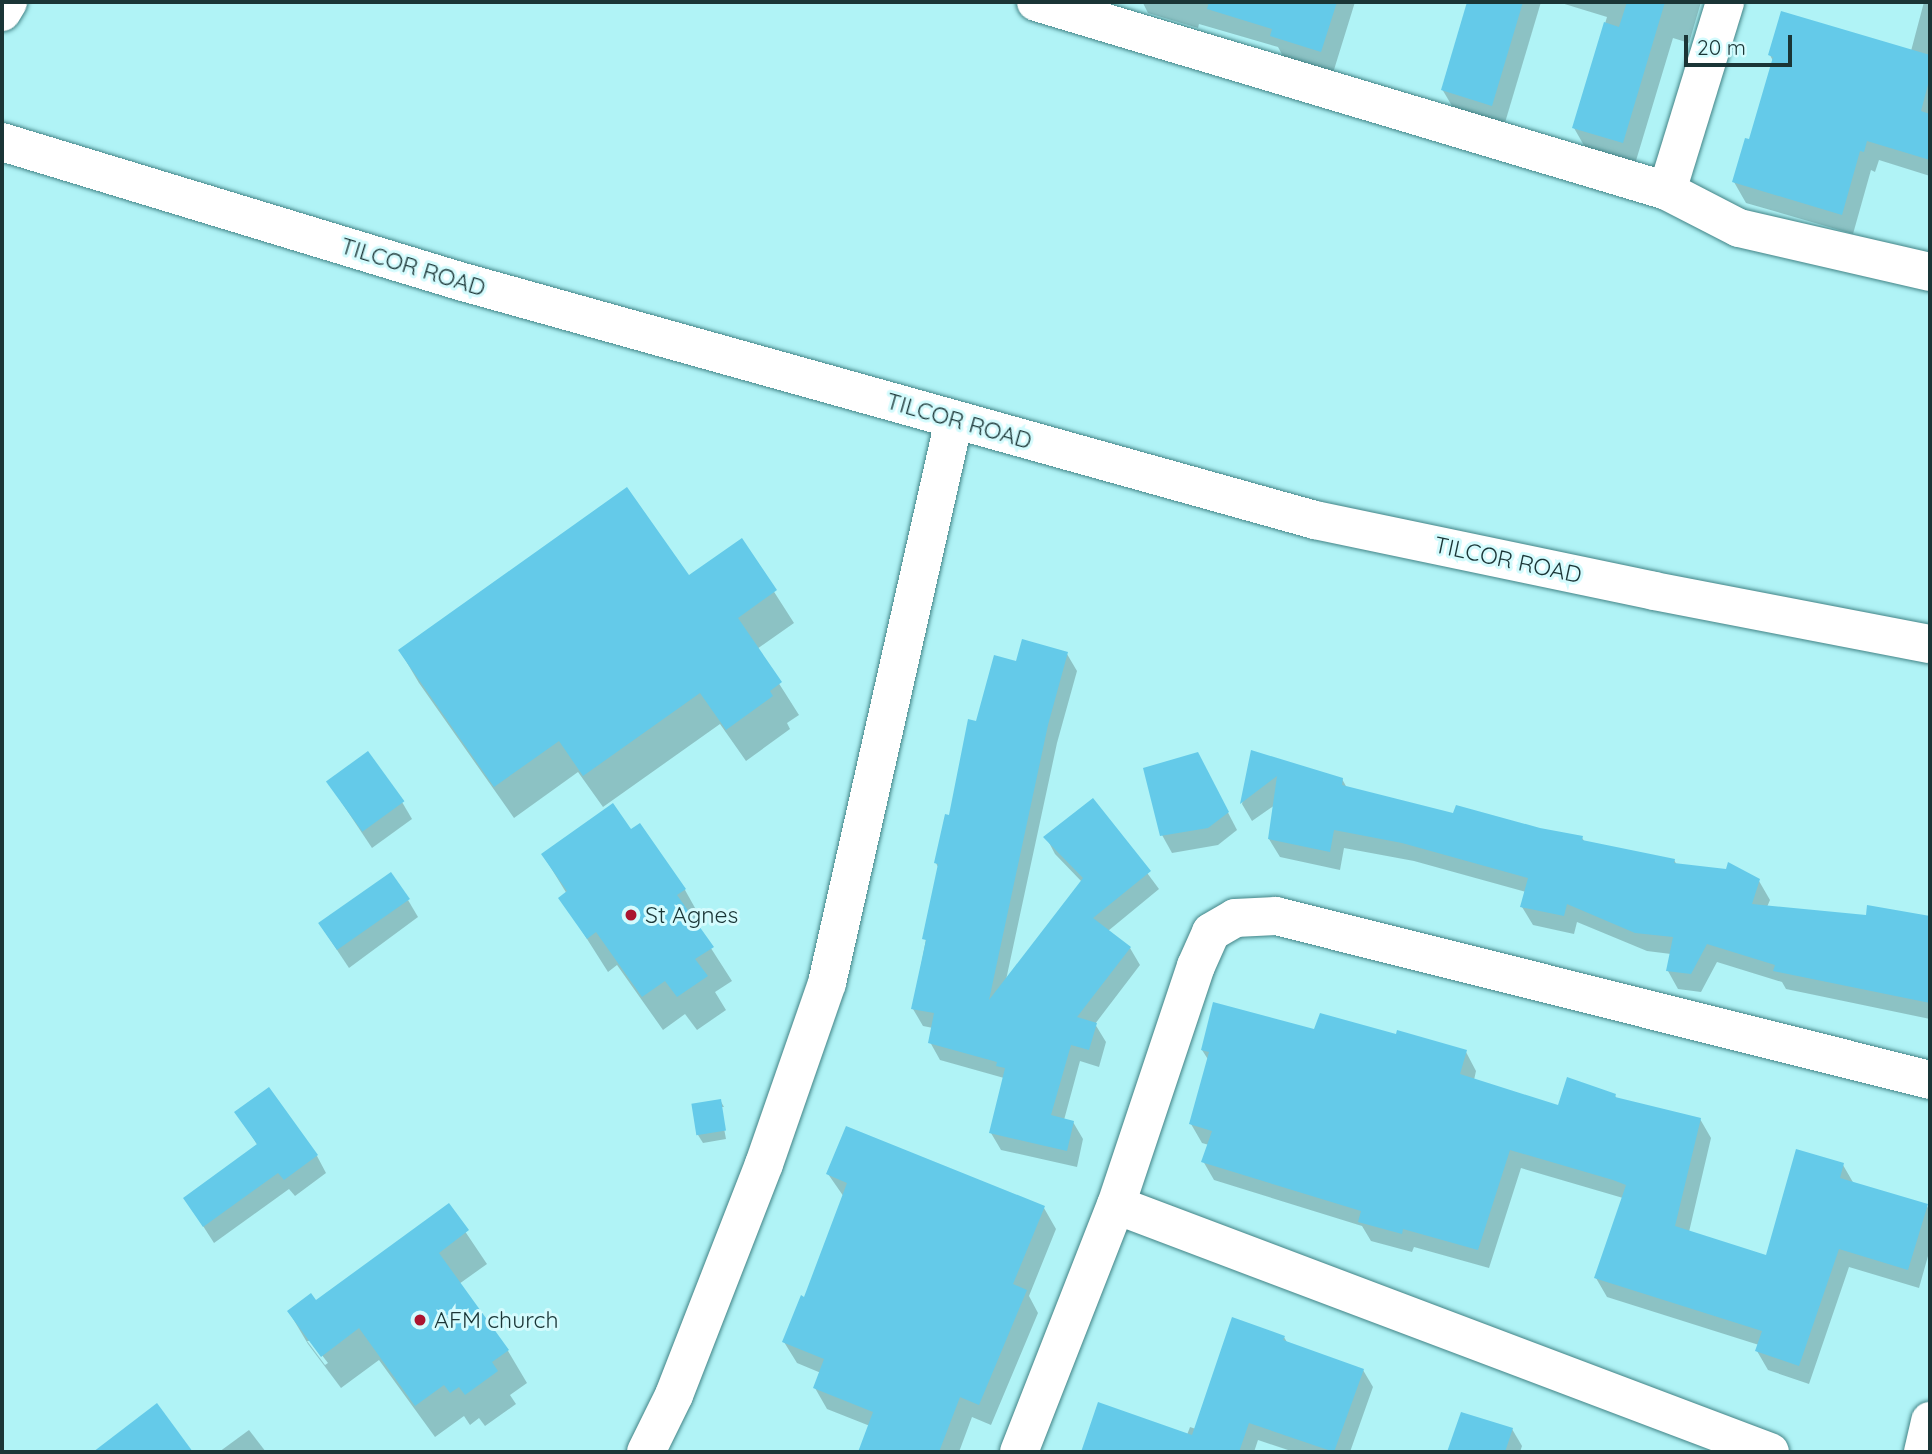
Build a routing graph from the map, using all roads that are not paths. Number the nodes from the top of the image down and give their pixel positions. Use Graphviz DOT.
graph roads {
  1 [pos="8,2"];
  2 [pos="1036,2"];
  3 [pos="1725,2"];
  4 [pos="2,12"];
  5 [pos="2,142"];
  6 [pos="1667,191"];
  7 [pos="1930,272"];
  8 [pos="954,420"];
  9 [pos="1930,644"];
  10 [pos="1930,1080"];
  11 [pos="1116,1205"];
  12 [pos="1930,1421"];
  13 [pos="646,1452"];
  14 [pos="1019,1452"];
  15 [pos="1770,1452"];
  16 [pos="1923,1452"];
  1 -- 4 [label="street"];
  2 -- 6 [label="street"];
  3 -- 6 [label="street"];
  5 -- 8 [label="street, TILCOR ROAD"];
  6 -- 7 [label="street"];
  8 -- 9 [label="street, TILCOR ROAD"];
  8 -- 13 [label="street"];
  10 -- 11 [label="street"];
  11 -- 14 [label="street"];
  11 -- 15 [label="street"];
  12 -- 16 [label="street"];
}
